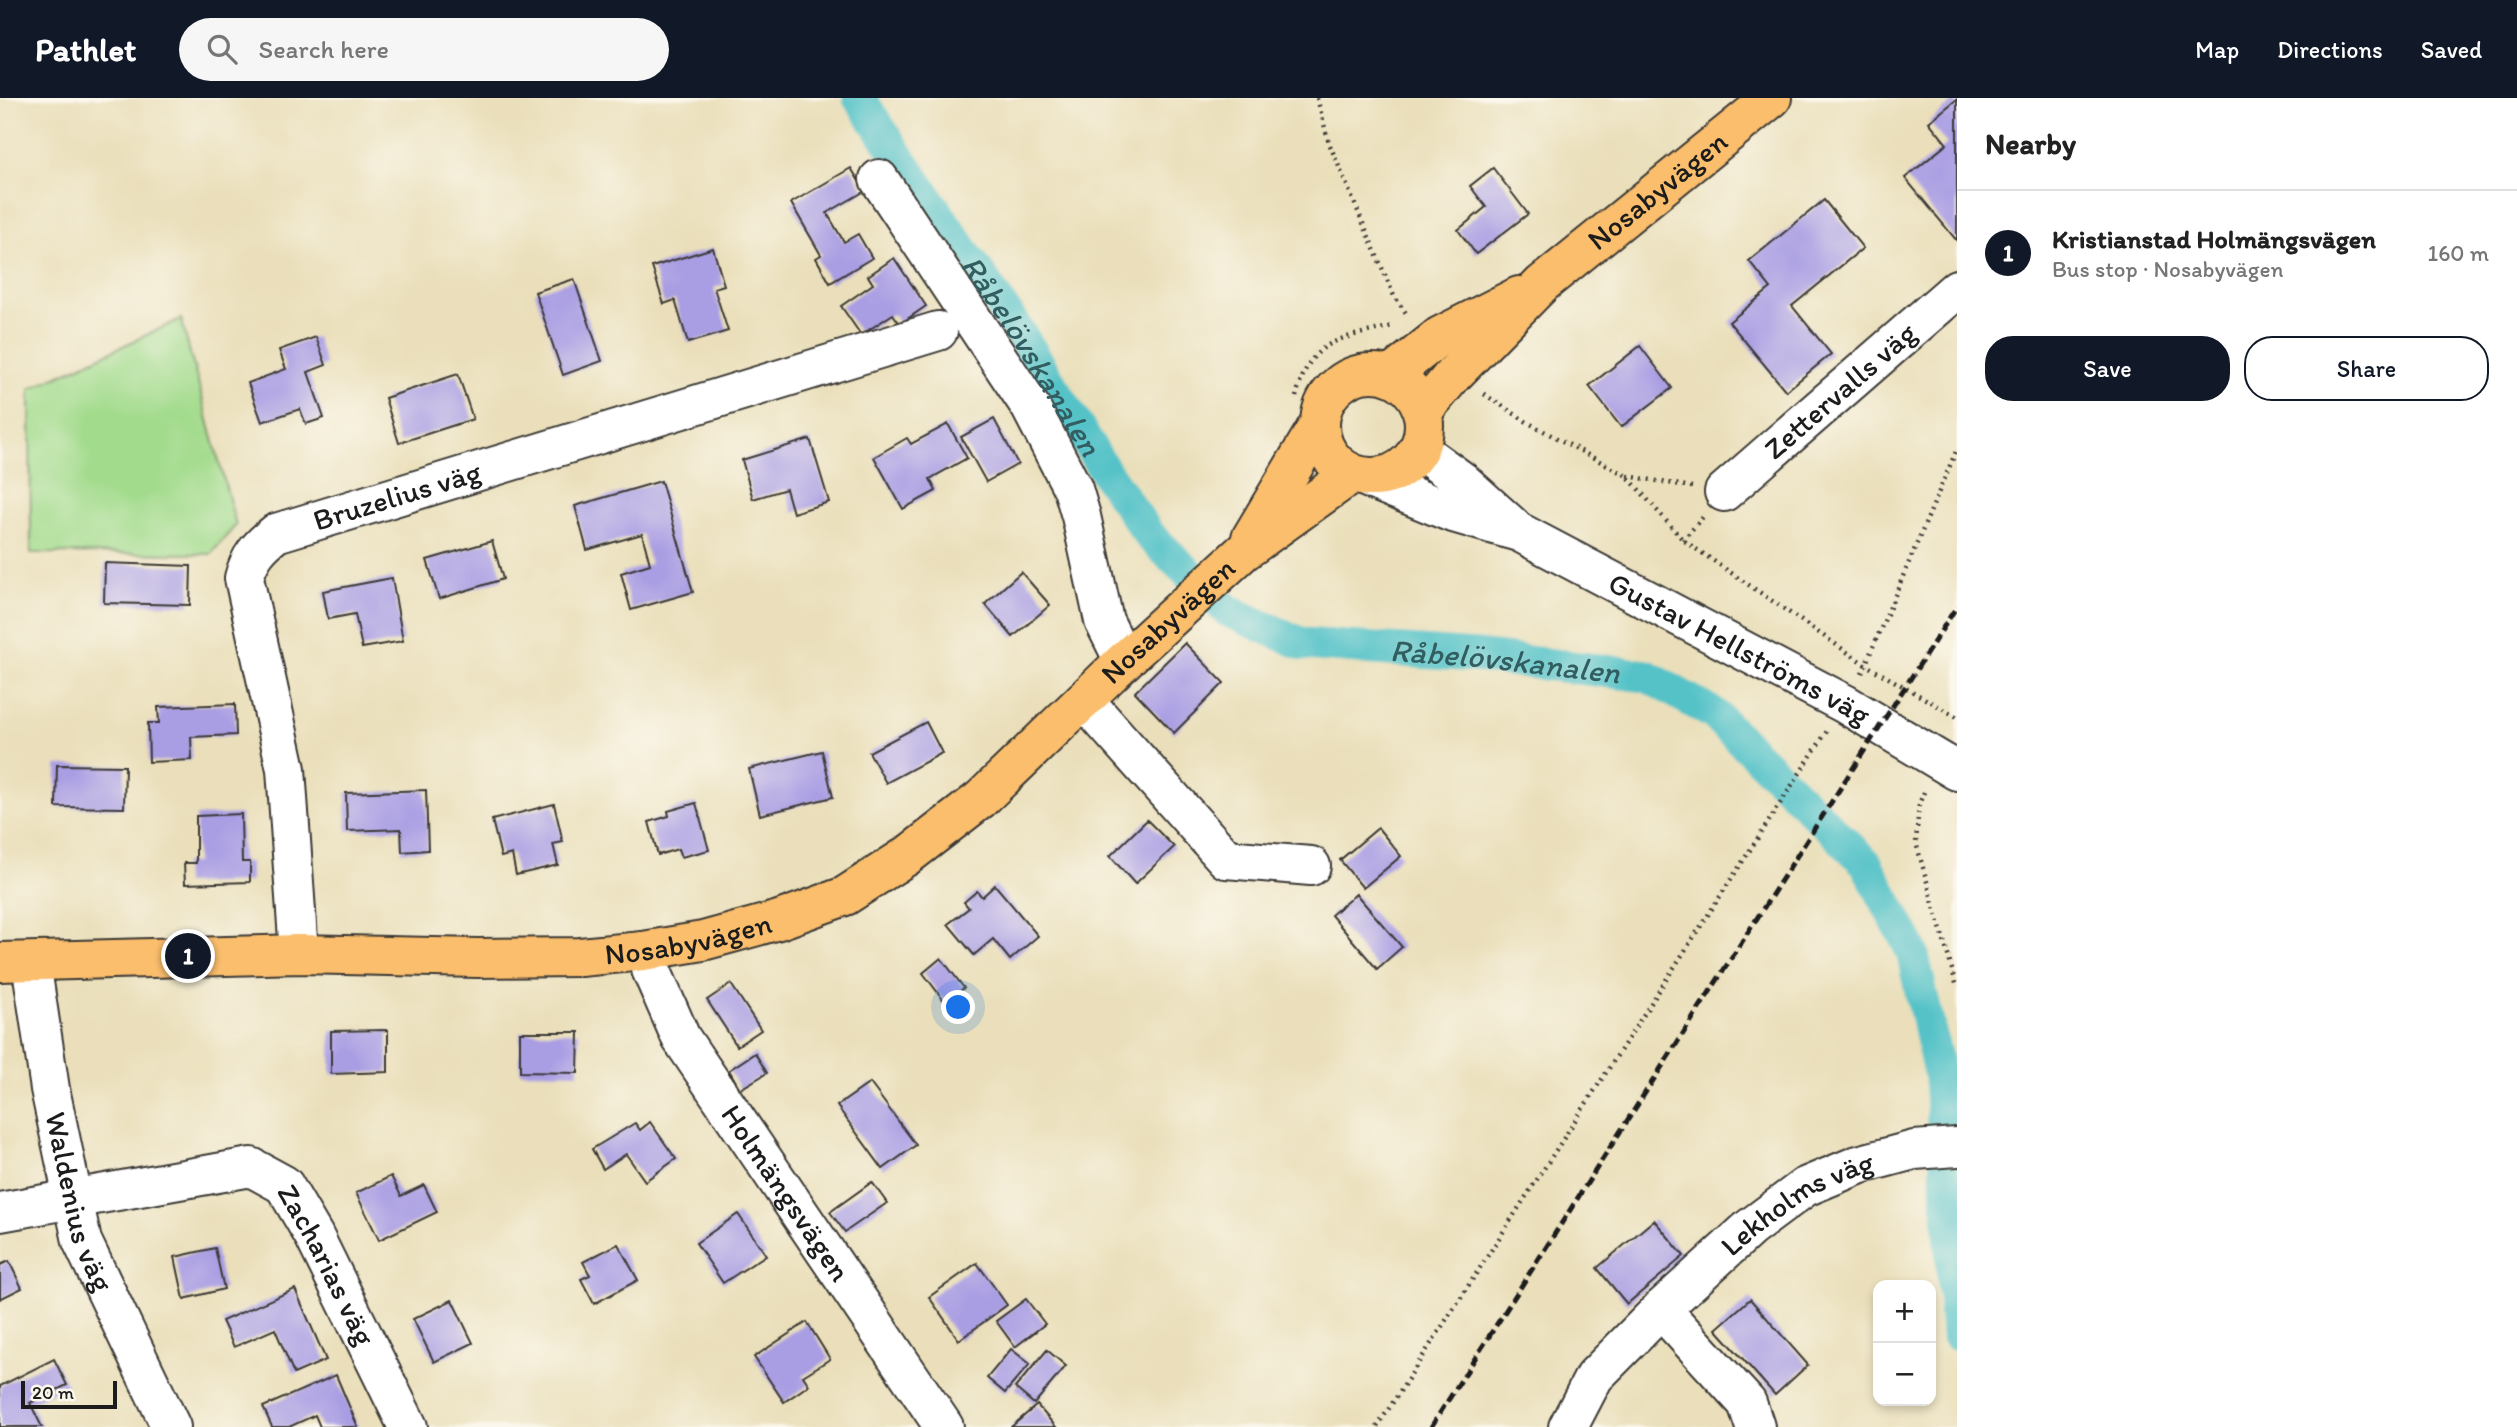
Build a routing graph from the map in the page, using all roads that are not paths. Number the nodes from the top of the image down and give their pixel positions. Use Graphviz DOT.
graph roads {
  1 [pos="1772,98"];
  2 [pos="879,179"];
  3 [pos="1542,284"];
  4 [pos="1957,289"];
  5 [pos="938,331"];
  6 [pos="1390,376"];
  7 [pos="1319,424"];
  8 [pos="1420,430"];
  9 [pos="1359,476"];
  10 [pos="1724,492"];
  11 [pos="1519,532"];
  12 [pos="1233,561"];
  13 [pos="1124,660"];
  14 [pos="1084,700"];
  15 [pos="1948,766"];
  16 [pos="1311,866"];
  17 [pos="643,951"];
  18 [pos="299,954"];
  19 [pos="15,962"];
  20 [pos="1957,1147"];
  21 [pos="73,1199"];
  22 [pos="0,1212"];
  23 [pos="1661,1309"];
  24 [pos="171,1427"];
  25 [pos="408,1427"];
  26 [pos="944,1427"];
  27 [pos="1567,1427"];
  28 [pos="1755,1427"];
  1 -- 3 [label="main road, Nosabyvägen"];
  2 -- 13 [label="street"];
  3 -- 6 [label="main road, Nosabyvägen"];
  3 -- 8 [label="main road, Nosabyvägen"];
  4 -- 10 [label="street, Zettervalls väg"];
  5 -- 18 [label="street, Bruzelius väg"];
  6 -- 7 [label="main road"];
  6 -- 8 [label="main road"];
  7 -- 9 [label="main road"];
  7 -- 12 [label="main road, Nosabyvägen"];
  8 -- 9 [label="main road"];
  8 -- 11 [label="street, Gustav Hellströms väg"];
  9 -- 11 [label="street, Gustav Hellströms väg"];
  9 -- 12 [label="main road, Nosabyvägen"];
  11 -- 15 [label="street, Gustav Hellströms väg"];
  12 -- 13 [label="main road, Nosabyvägen"];
  13 -- 14 [label="main road, Nosabyvägen"];
  14 -- 16 [label="street"];
  14 -- 17 [label="main road, Nosabyvägen"];
  17 -- 18 [label="main road, Nosabyvägen"];
  17 -- 26 [label="street, Holmängsvägen"];
  18 -- 19 [label="main road, Nosabyvägen"];
  19 -- 21 [label="street, Waldenius väg"];
  20 -- 23 [label="street, Lekholms väg"];
  21 -- 22 [label="street, Zacharias väg"];
  21 -- 24 [label="street, Waldenius väg"];
  21 -- 25 [label="street, Zacharias väg"];
  23 -- 27 [label="street, Lekholms väg"];
  23 -- 28 [label="street"];
}
